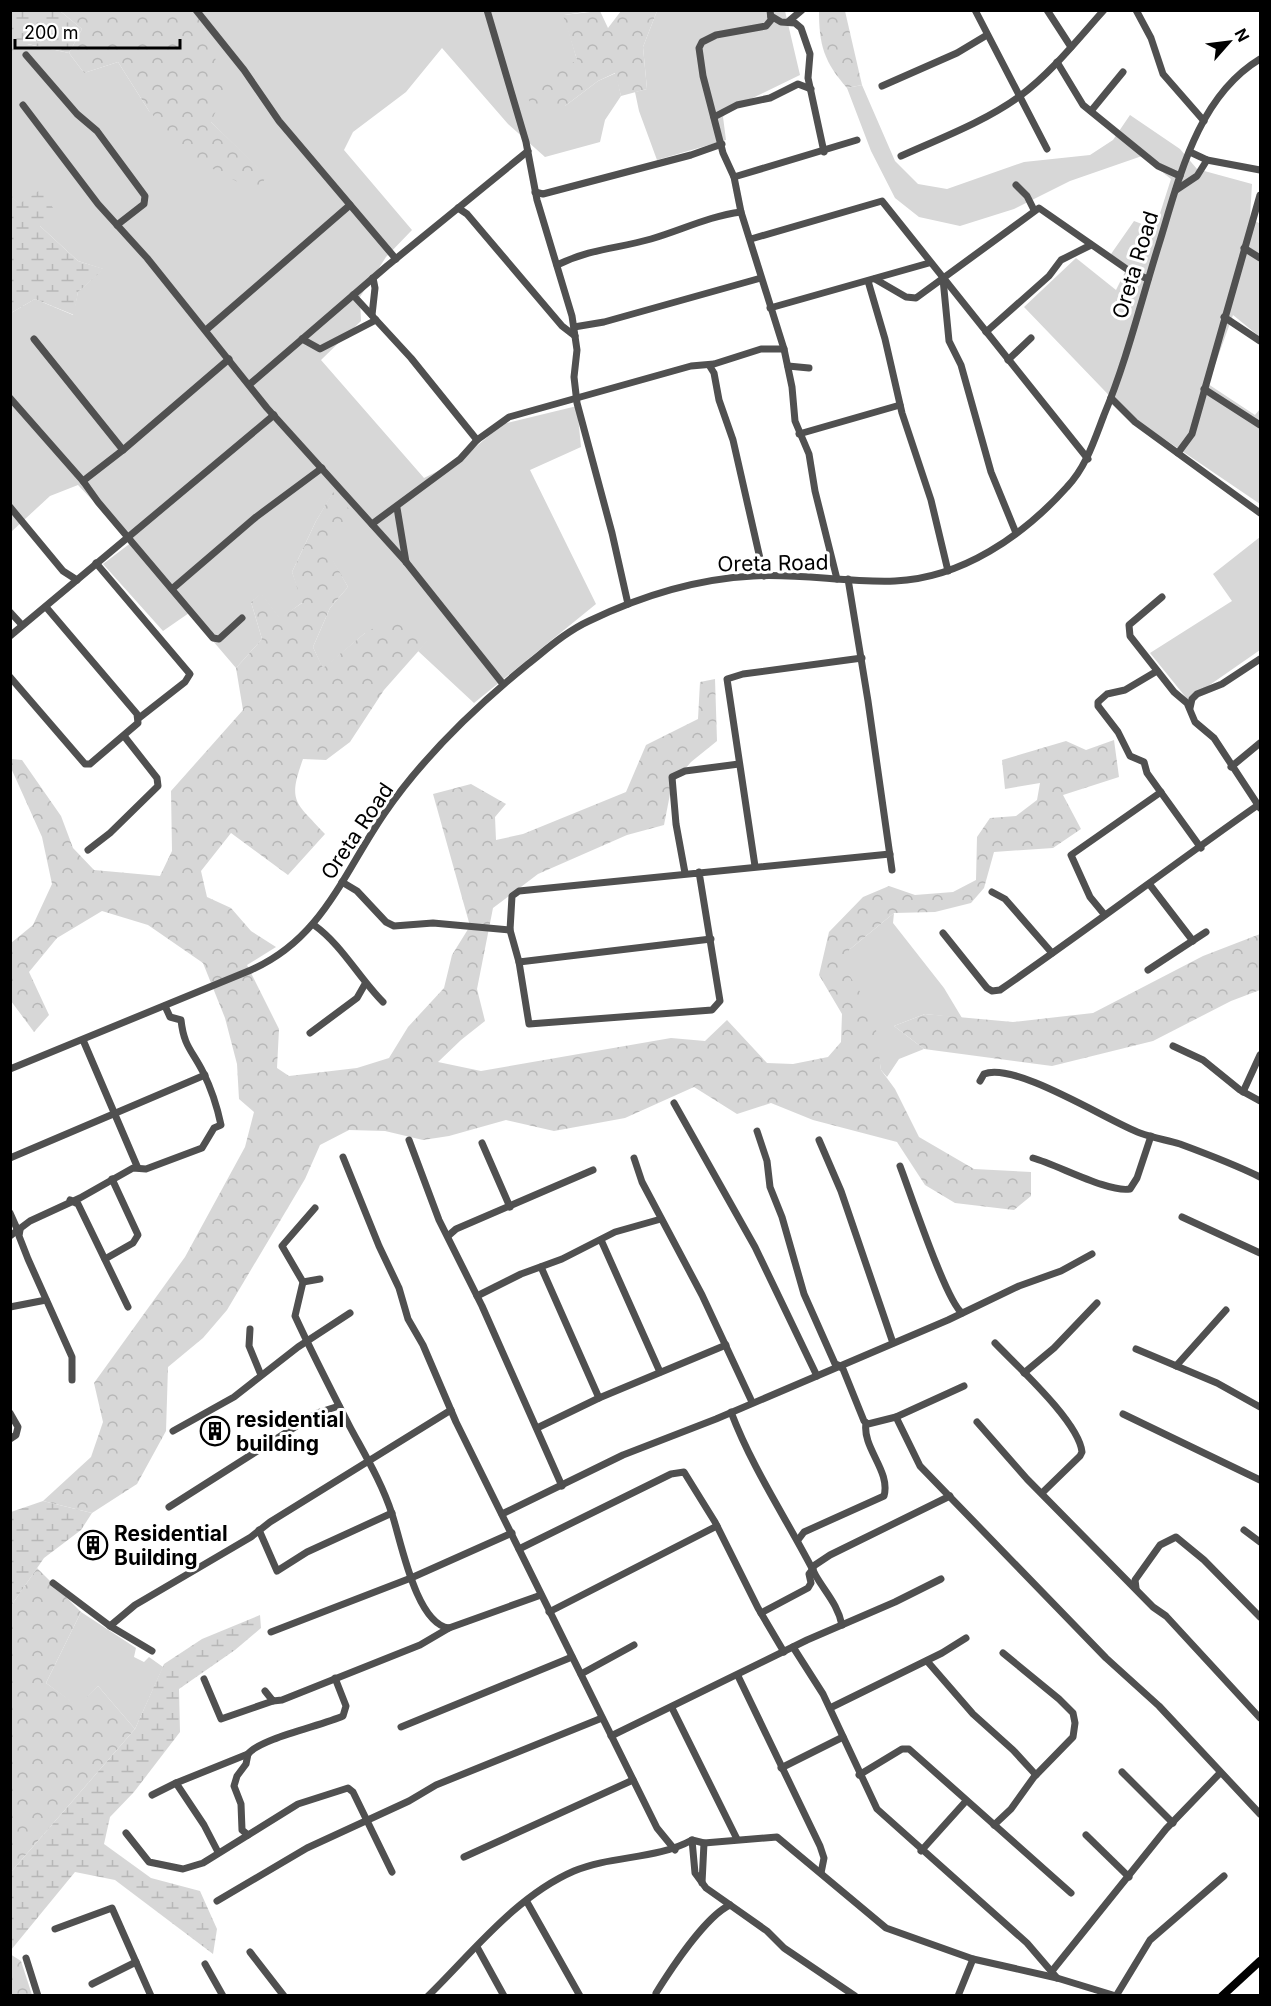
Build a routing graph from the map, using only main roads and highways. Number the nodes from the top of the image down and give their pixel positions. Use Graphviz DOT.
graph roads {
  1 [pos="1260,1961"];
  2 [pos="1222,1995"];
  1 -- 2 [label="main road"];
}
